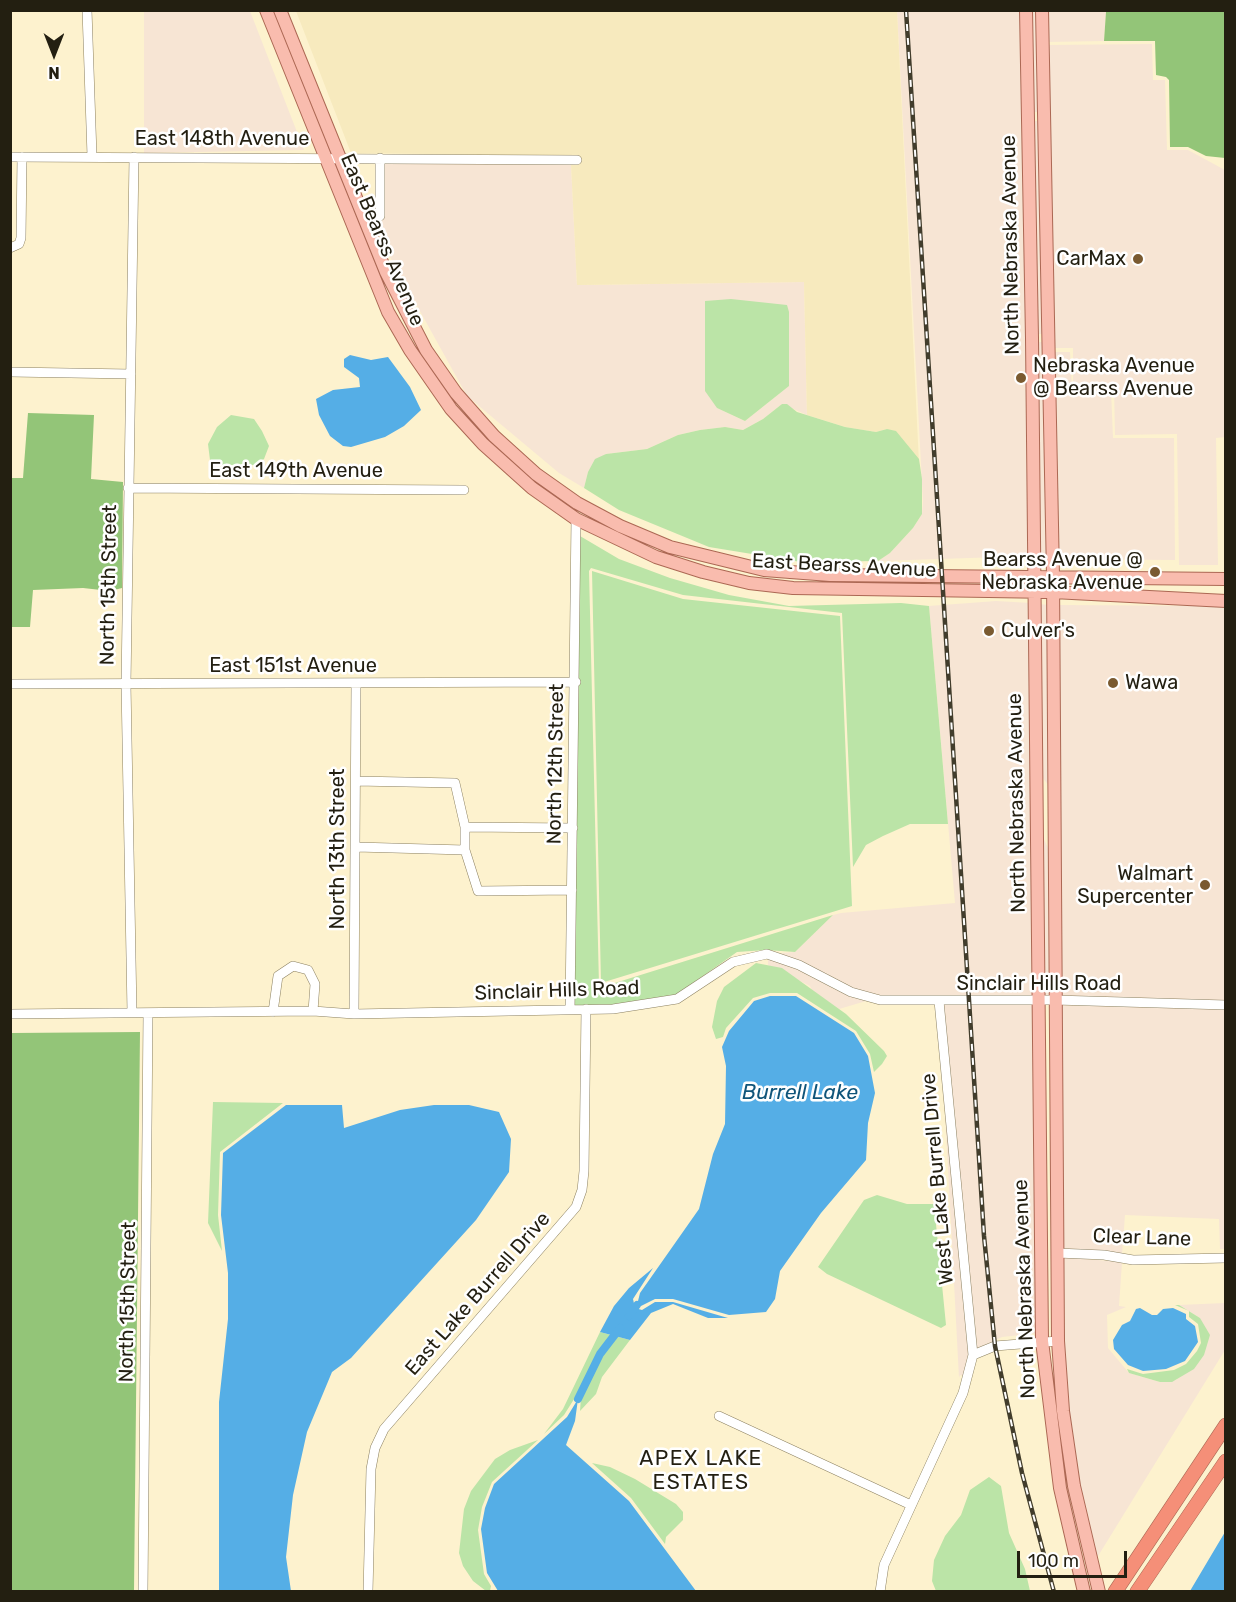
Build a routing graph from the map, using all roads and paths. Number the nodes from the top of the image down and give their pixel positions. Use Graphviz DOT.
graph roads {
  1 [pos="87,10"];
  2 [pos="266,10"];
  3 [pos="280,10"];
  4 [pos="1026,10"];
  5 [pos="1042,10"];
  6 [pos="1028,116"];
  7 [pos="1044,116"];
  8 [pos="92,156"];
  9 [pos="10,157"];
  10 [pos="22,158"];
  11 [pos="134,158"];
  12 [pos="326,158"];
  13 [pos="340,158"];
  14 [pos="380,158"];
  15 [pos="577,160"];
  16 [pos="380,216"];
  17 [pos="10,248"];
  18 [pos="1032,338"];
  19 [pos="1048,338"];
  20 [pos="10,372"];
  21 [pos="131,374"];
  22 [pos="128,488"];
  23 [pos="464,490"];
  24 [pos="576,519"];
  25 [pos="1035,576"];
  26 [pos="1053,576"];
  27 [pos="1226,579"];
  28 [pos="1035,592"];
  29 [pos="1053,592"];
  30 [pos="1226,601"];
  31 [pos="576,682"];
  32 [pos="10,684"];
  33 [pos="126,684"];
  34 [pos="356,684"];
  35 [pos="356,781"];
  36 [pos="1037,781"];
  37 [pos="465,827"];
  38 [pos="573,828"];
  39 [pos="356,848"];
  40 [pos="1053,849"];
  41 [pos="465,850"];
  42 [pos="572,890"];
  43 [pos="1039,1000"];
  44 [pos="1055,1000"];
  45 [pos="939,1001"];
  46 [pos="1226,1005"];
  47 [pos="570,1010"];
  48 [pos="586,1010"];
  49 [pos="312,1011"];
  50 [pos="273,1012"];
  51 [pos="132,1013"];
  52 [pos="148,1013"];
  53 [pos="10,1014"];
  54 [pos="354,1014"];
  55 [pos="1040,1084"];
  56 [pos="1056,1162"];
  57 [pos="1041,1180"];
  58 [pos="1057,1253"];
  59 [pos="1226,1258"];
  60 [pos="1042,1341"];
  61 [pos="1058,1341"];
  62 [pos="973,1355"];
  63 [pos="719,1416"];
  64 [pos="1226,1425"];
  65 [pos="1226,1461"];
  66 [pos="911,1505"];
  67 [pos="1118,1586"];
  68 [pos="143,1592"];
  69 [pos="368,1592"];
  70 [pos="880,1592"];
  71 [pos="1084,1592"];
  72 [pos="1099,1592"];
  73 [pos="1137,1592"];
  1 -- 8 [label="street"];
  2 -- 12 [label="main road, East Bearss Avenue"];
  3 -- 13 [label="main road, East Bearss Avenue"];
  4 -- 6 [label="main road, North Nebraska Avenue"];
  5 -- 7 [label="main road, North Nebraska Avenue"];
  6 -- 7 [label="street"];
  6 -- 18 [label="main road, North Nebraska Avenue"];
  7 -- 19 [label="main road, North Nebraska Avenue"];
  8 -- 10 [label="street, East 148th Avenue"];
  8 -- 11 [label="street, East 148th Avenue"];
  9 -- 10 [label="street, East 148th Avenue"];
  10 -- 17 [label="street"];
  11 -- 12 [label="street, East 148th Avenue"];
  11 -- 21 [label="street, North 15th Street"];
  12 -- 13 [label="street, East 148th Avenue"];
  12 -- 24 [label="main road, East Bearss Avenue"];
  13 -- 14 [label="street, East 148th Avenue"];
  13 -- 25 [label="main road, East Bearss Avenue"];
  14 -- 15 [label="street, East 148th Avenue"];
  14 -- 16 [label="street"];
  18 -- 19 [label="main road"];
  18 -- 25 [label="main road, North Nebraska Avenue"];
  19 -- 26 [label="main road, North Nebraska Avenue"];
  20 -- 21 [label="street"];
  21 -- 22 [label="street, North 15th Street"];
  22 -- 23 [label="street, East 149th Avenue"];
  22 -- 33 [label="street, North 15th Street"];
  24 -- 28 [label="main road, East Bearss Avenue"];
  24 -- 31 [label="street, North 12th Street"];
  25 -- 26 [label="main road, East Bearss Avenue"];
  25 -- 28 [label="main road, North Nebraska Avenue"];
  26 -- 27 [label="main road, East Bearss Avenue"];
  26 -- 29 [label="main road, North Nebraska Avenue"];
  28 -- 29 [label="main road, East Bearss Avenue"];
  28 -- 36 [label="main road, North Nebraska Avenue"];
  29 -- 30 [label="main road, East Bearss Avenue"];
  29 -- 40 [label="main road, North Nebraska Avenue"];
  31 -- 34 [label="street, East 151st Avenue"];
  31 -- 38 [label="street, North 12th Street"];
  32 -- 33 [label="street, East 151st Avenue"];
  33 -- 34 [label="street, East 151st Avenue"];
  33 -- 51 [label="street, North 15th Street"];
  34 -- 35 [label="street, North 13th Street"];
  35 -- 37 [label="street"];
  35 -- 39 [label="street, North 13th Street"];
  36 -- 40 [label="main road"];
  36 -- 43 [label="main road, North Nebraska Avenue"];
  37 -- 38 [label="street"];
  37 -- 41 [label="street"];
  38 -- 42 [label="street, North 12th Street"];
  39 -- 41 [label="street"];
  39 -- 54 [label="street, North 13th Street"];
  40 -- 44 [label="main road, North Nebraska Avenue"];
  41 -- 42 [label="street"];
  42 -- 47 [label="street, North 12th Street"];
  43 -- 44 [label="street, Sinclair Hills Road"];
  43 -- 45 [label="street, Sinclair Hills Road"];
  43 -- 55 [label="main road, North Nebraska Avenue"];
  44 -- 46 [label="street, Sinclair Hills Road"];
  44 -- 56 [label="main road, North Nebraska Avenue"];
  45 -- 48 [label="street, Sinclair Hills Road"];
  45 -- 62 [label="street, West Lake Burrell Drive"];
  47 -- 48 [label="street, Sinclair Hills Road"];
  47 -- 54 [label="street, Sinclair Hills Road"];
  48 -- 69 [label="street, East Lake Burrell Drive"];
  49 -- 50 [label="street, Sinclair Hills Road"];
  49 -- 50 [label="street"];
  49 -- 54 [label="street, Sinclair Hills Road"];
  50 -- 52 [label="street, Sinclair Hills Road"];
  51 -- 52 [label="street, Sinclair Hills Road"];
  51 -- 53 [label="street, Sinclair Hills Road"];
  52 -- 68 [label="street, North 15th Street"];
  55 -- 56 [label="main road"];
  55 -- 57 [label="main road, North Nebraska Avenue"];
  56 -- 58 [label="main road, North Nebraska Avenue"];
  57 -- 58 [label="main road"];
  57 -- 60 [label="main road, North Nebraska Avenue"];
  58 -- 59 [label="street, Clear Lane"];
  58 -- 61 [label="main road, North Nebraska Avenue"];
  60 -- 61 [label="street"];
  60 -- 62 [label="street"];
  60 -- 71 [label="main road, North Nebraska Avenue"];
  61 -- 72 [label="main road, North Nebraska Avenue"];
  62 -- 66 [label="street, West Lake Burrell Drive"];
  63 -- 66 [label="street"];
  64 -- 67 [label="highway"];
  65 -- 73 [label="highway"];
  66 -- 70 [label="street, West Lake Burrell Drive"];
}
